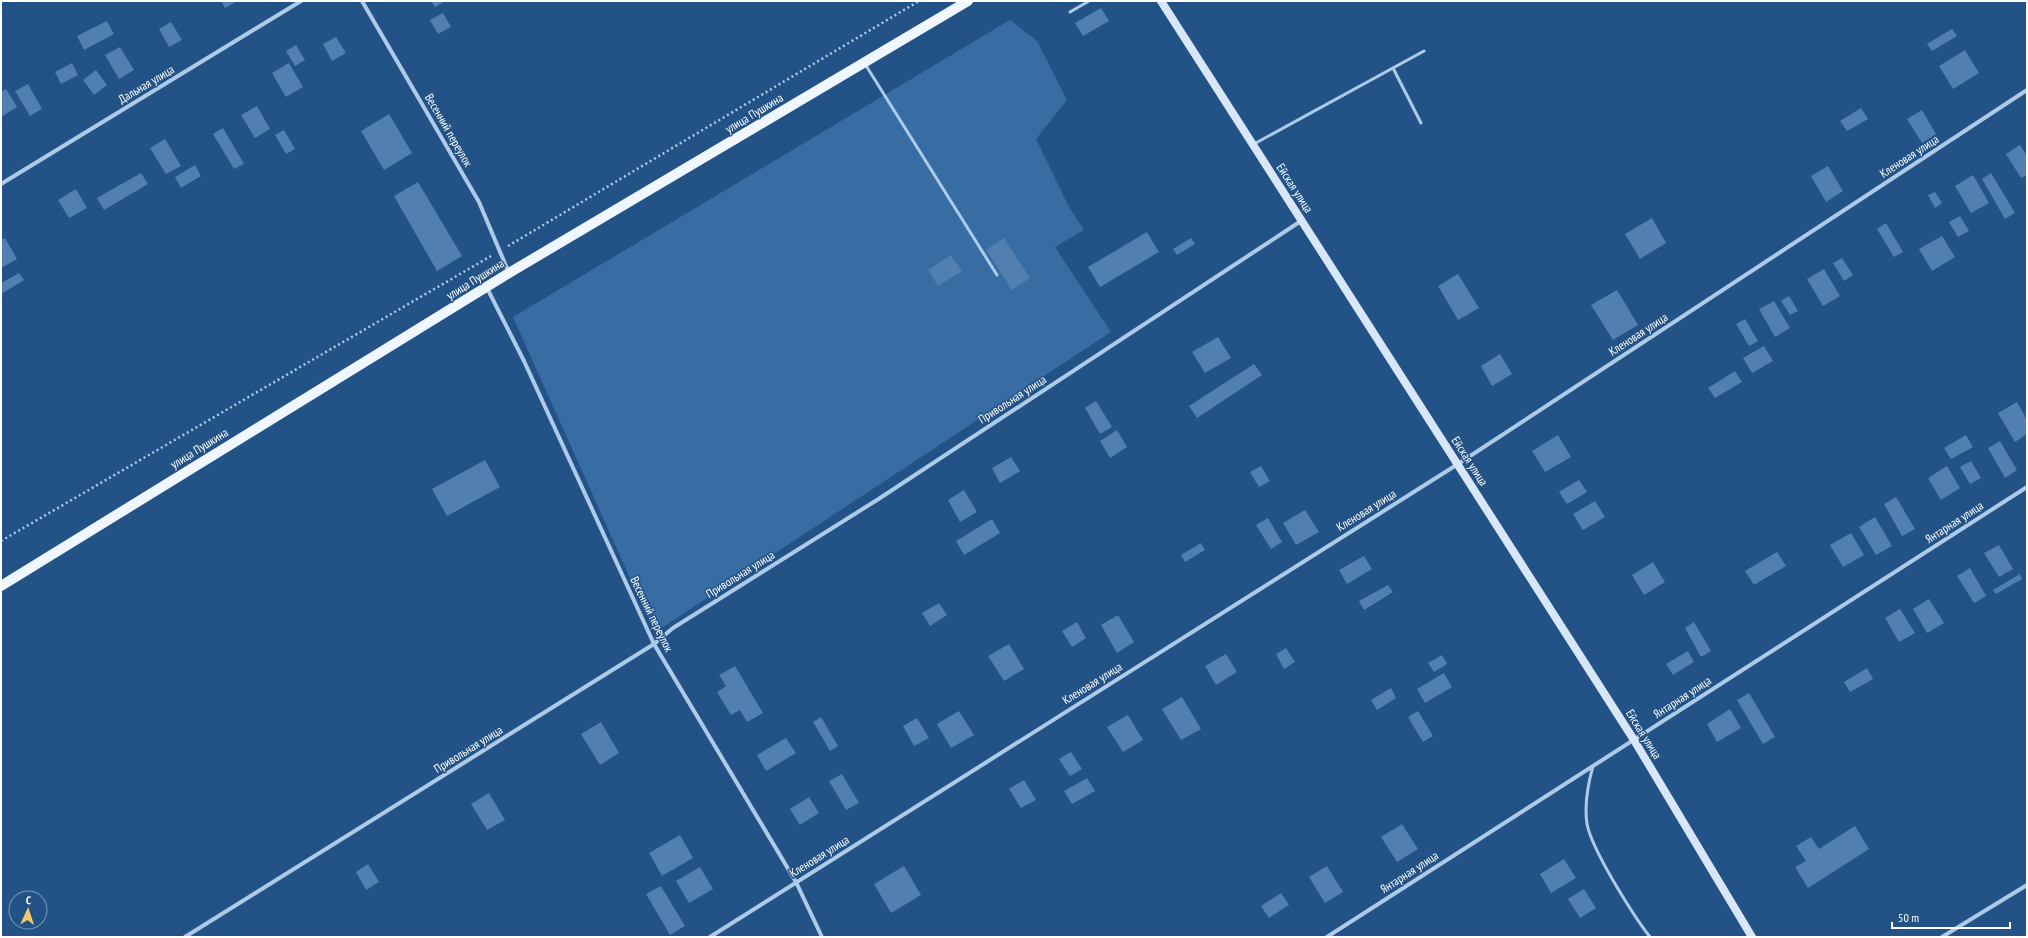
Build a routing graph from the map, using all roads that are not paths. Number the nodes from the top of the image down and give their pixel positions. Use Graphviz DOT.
graph roads {
  1 [pos="301,1"];
  2 [pos="362,1"];
  3 [pos="968,1"];
  4 [pos="1089,1"];
  5 [pos="1161,1"];
  6 [pos="1070,12"];
  7 [pos="1424,50"];
  8 [pos="864,63"];
  9 [pos="1393,68"];
  10 [pos="2027,90"];
  11 [pos="1421,123"];
  12 [pos="1253,145"];
  13 [pos="1,184"];
  14 [pos="1301,220"];
  15 [pos="509,273"];
  16 [pos="997,275"];
  17 [pos="486,287"];
  18 [pos="1458,464"];
  19 [pos="2027,487"];
  20 [pos="1,586"];
  21 [pos="654,644"];
  22 [pos="1634,740"];
  23 [pos="1593,766"];
  24 [pos="796,882"];
  25 [pos="2027,885"];
  26 [pos="185,937"];
  27 [pos="710,937"];
  28 [pos="822,937"];
  29 [pos="1327,937"];
  30 [pos="1650,937"];
  31 [pos="1752,937"];
  32 [pos="1942,937"];
  1 -- 13 [label="street, Дальная улица"];
  2 -- 15 [label="street, Весенний переулок"];
  3 -- 8 [label="main road, улица Пушкина"];
  4 -- 6 [label="lane"];
  5 -- 12 [label="street, Ейская улица"];
  7 -- 9 [label="lane"];
  8 -- 15 [label="main road, улица Пушкина"];
  8 -- 16 [label="lane"];
  9 -- 11 [label="lane"];
  9 -- 12 [label="lane"];
  10 -- 18 [label="street, Кленовая улица"];
  12 -- 14 [label="street, Ейская улица"];
  14 -- 18 [label="street, Ейская улица"];
  14 -- 21 [label="street, Привольная улица"];
  15 -- 17 [label="main road, улица Пушкина"];
  17 -- 20 [label="main road, улица Пушкина"];
  17 -- 21 [label="street, Весенний переулок"];
  18 -- 22 [label="street, Ейская улица"];
  18 -- 24 [label="street, Кленовая улица"];
  19 -- 22 [label="street, Янтарная улица"];
  21 -- 24 [label="street, Весенний переулок"];
  21 -- 26 [label="street, Привольная улица"];
  22 -- 23 [label="street, Янтарная улица"];
  22 -- 31 [label="street, Ейская улица"];
  23 -- 29 [label="street, Янтарная улица"];
  23 -- 30 [label="lane"];
  24 -- 27 [label="street, Кленовая улица"];
  24 -- 28 [label="street, Весенний переулок"];
  25 -- 32 [label="street"];
}
